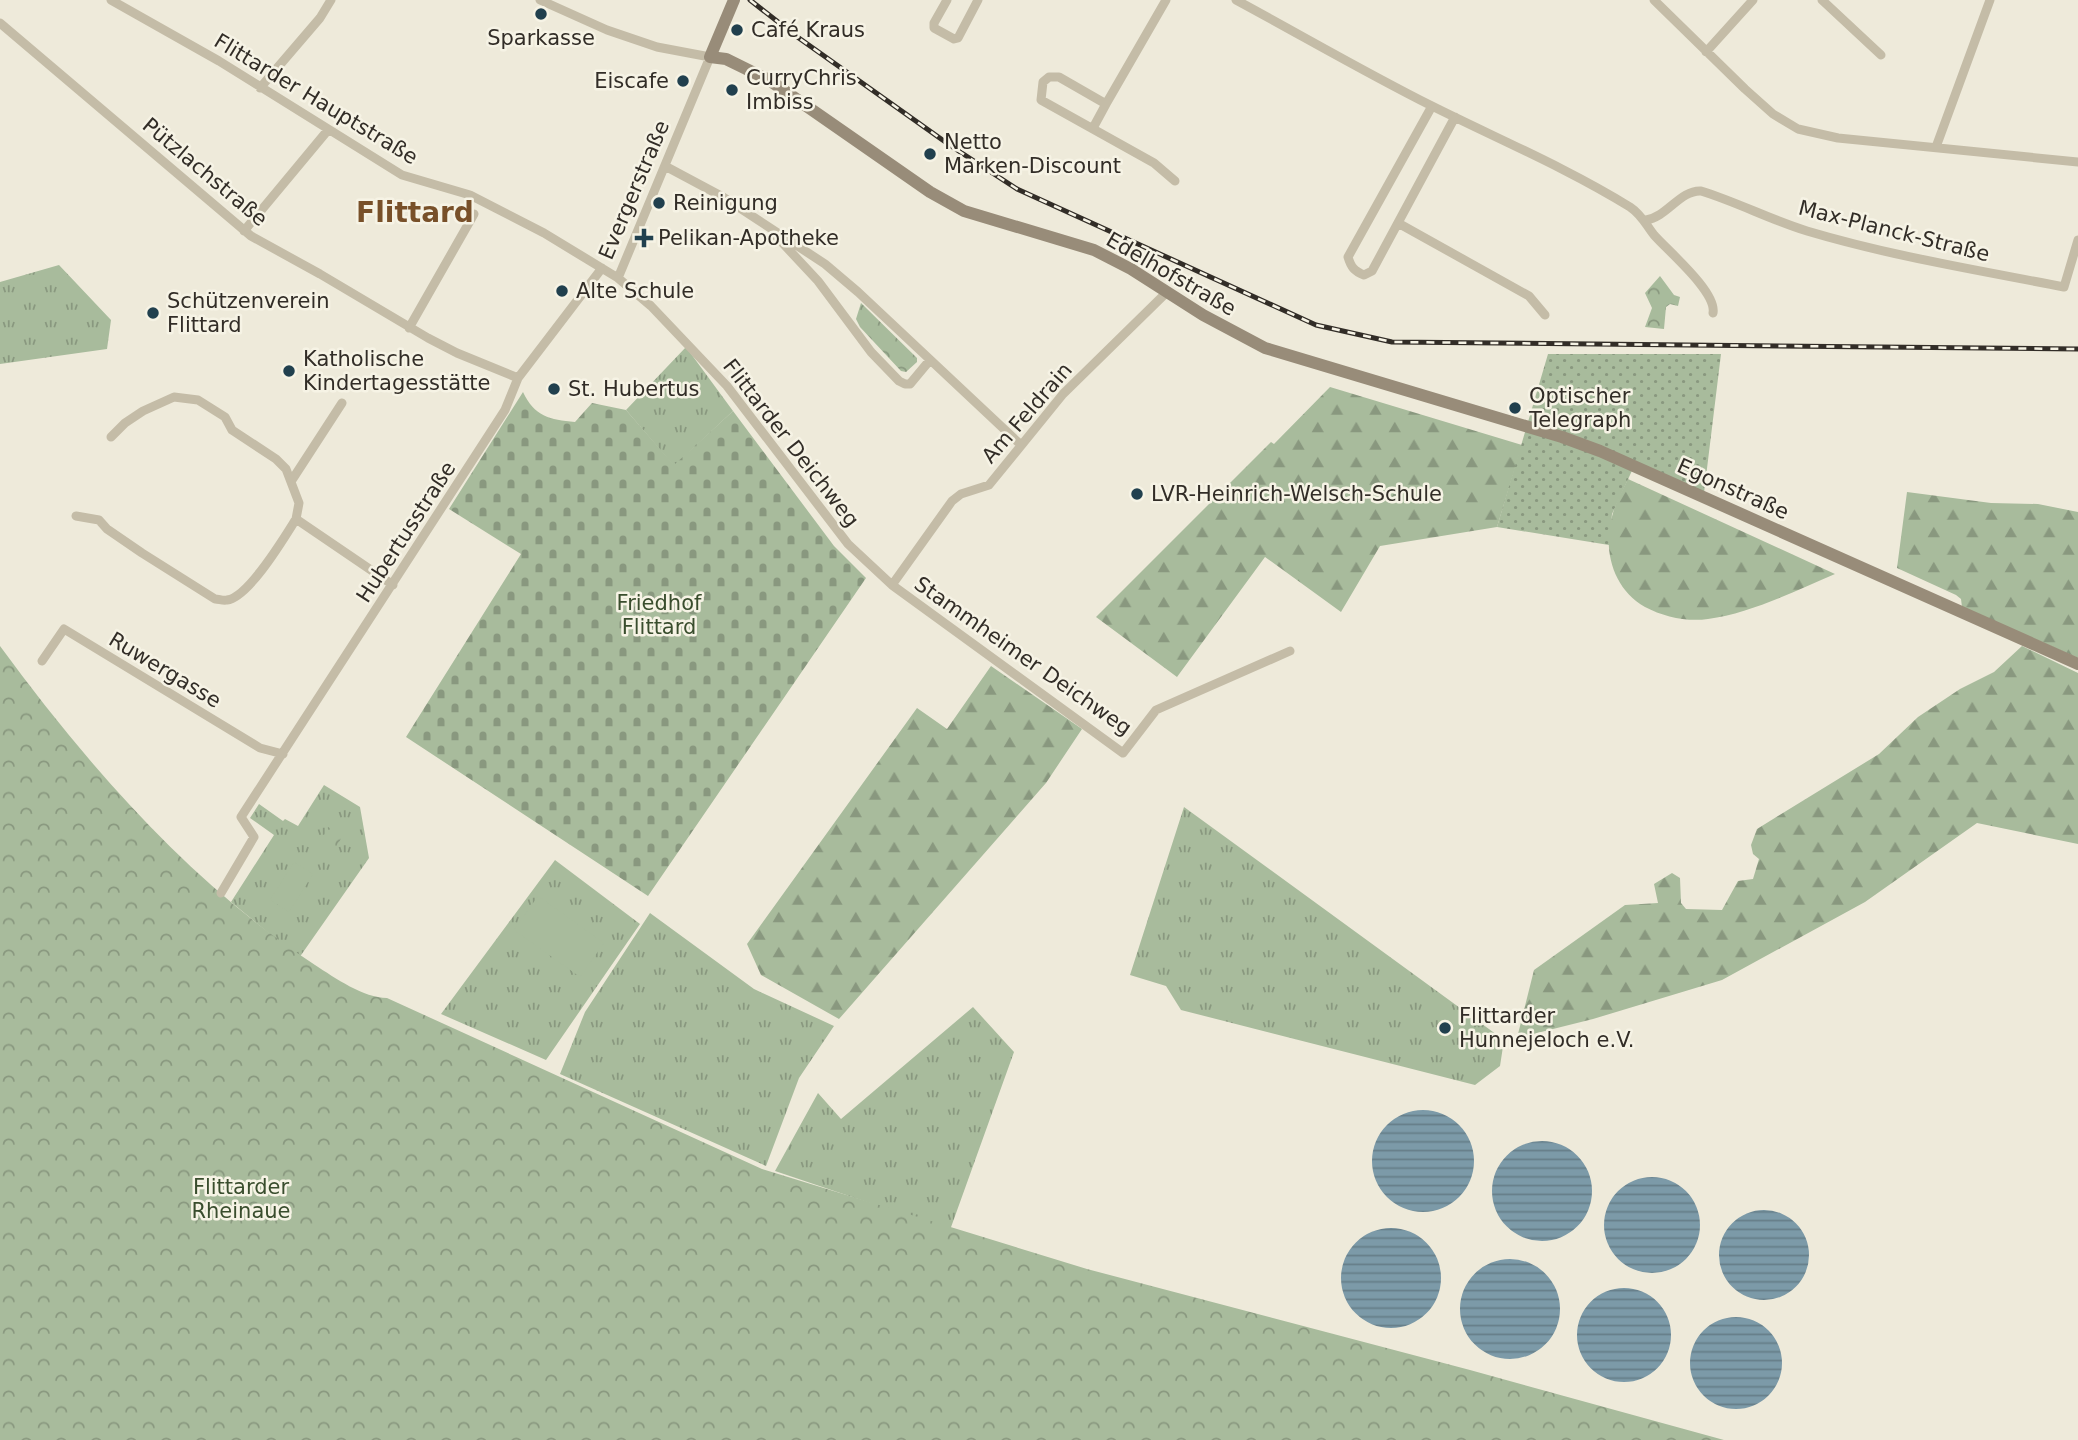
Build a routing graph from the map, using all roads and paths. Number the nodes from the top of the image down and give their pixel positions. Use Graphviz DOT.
graph roads {
  1 [pos="111,0"];
  2 [pos="331,0"];
  3 [pos="540,0"];
  4 [pos="734,0"];
  5 [pos="947,0"];
  6 [pos="1166,0"];
  7 [pos="1236,0"];
  8 [pos="1654,0"];
  9 [pos="1753,0"];
  10 [pos="1822,0"];
  11 [pos="1990,0"];
  12 [pos="976,1"];
  13 [pos="0,23"];
  14 [pos="1706,52"];
  15 [pos="1881,55"];
  16 [pos="710,57"];
  17 [pos="260,88"];
  18 [pos="1106,104"];
  19 [pos="1432,106"];
  20 [pos="1455,117"];
  21 [pos="1093,128"];
  22 [pos="328,130"];
  23 [pos="1936,147"];
  24 [pos="2078,162"];
  25 [pos="665,166"];
  26 [pos="1175,181"];
  27 [pos="474,214"];
  28 [pos="1646,220"];
  29 [pos="1398,223"];
  30 [pos="770,230"];
  31 [pos="244,231"];
  32 [pos="2078,240"];
  33 [pos="602,268"];
  34 [pos="618,278"];
  35 [pos="1166,293"];
  36 [pos="1713,313"];
  37 [pos="1545,315"];
  38 [pos="410,328"];
  39 [pos="930,360"];
  40 [pos="518,378"];
  41 [pos="1361,378"];
  42 [pos="342,403"];
  43 [pos="111,437"];
  44 [pos="1021,445"];
  45 [pos="292,480"];
  46 [pos="76,516"];
  47 [pos="296,519"];
  48 [pos="877,572"];
  49 [pos="393,584"];
  50 [pos="892,585"];
  51 [pos="1290,651"];
  52 [pos="42,661"];
  53 [pos="2078,664"];
  54 [pos="283,754"];
  55 [pos="221,893"];
  1 -- 17 [label="street, Flittarder Hauptstraße"];
  2 -- 17 [label="street"];
  3 -- 16 [label="street"];
  4 -- 16 [label="street, Evergerstraße"];
  5 -- 12 [label="street"];
  6 -- 18 [label="street"];
  7 -- 19 [label="street"];
  8 -- 14 [label="street"];
  9 -- 14 [label="street"];
  10 -- 15 [label="street"];
  11 -- 23 [label="street"];
  13 -- 31 [label="street, Pützlachstraße"];
  14 -- 23 [label="street"];
  16 -- 25 [label="street, Evergerstraße"];
  16 -- 35 [label="street, Edelhofstraße"];
  17 -- 22 [label="street, Flittarder Hauptstraße"];
  18 -- 21 [label="street"];
  18 -- 21 [label="street"];
  19 -- 20 [label="street"];
  19 -- 29 [label="street"];
  20 -- 28 [label="street"];
  20 -- 29 [label="street"];
  21 -- 26 [label="street"];
  22 -- 31 [label="street"];
  22 -- 33 [label="street, Flittarder Hauptstraße"];
  23 -- 24 [label="street"];
  25 -- 30 [label="street"];
  25 -- 34 [label="street, Evergerstraße"];
  27 -- 38 [label="street"];
  28 -- 32 [label="street, Max-Planck-Straße"];
  28 -- 36 [label="street"];
  29 -- 37 [label="street"];
  30 -- 39 [label="street"];
  30 -- 39 [label="street"];
  31 -- 38 [label="street, Pützlachstraße"];
  33 -- 34 [label="street, Flittarder Hauptstraße"];
  33 -- 40 [label="street, Hubertusstraße"];
  34 -- 48 [label="street, Flittarder Deichweg"];
  35 -- 41 [label="street, Edelhofstraße"];
  35 -- 44 [label="street, Am Feldrain"];
  38 -- 40 [label="street, Pützlachstraße"];
  39 -- 44 [label="street"];
  40 -- 49 [label="street, Hubertusstraße"];
  41 -- 53 [label="street, Egonstraße"];
  42 -- 45 [label="street"];
  43 -- 45 [label="street"];
  44 -- 50 [label="street, Am Feldrain"];
  45 -- 47 [label="street"];
  46 -- 47 [label="street"];
  47 -- 49 [label="street"];
  48 -- 50 [label="street, Stammheimer Deichweg"];
  49 -- 54 [label="street, Hubertusstraße"];
  50 -- 51 [label="street, Stammheimer Deichweg"];
  52 -- 54 [label="street, Ruwergasse"];
  54 -- 55 [label="street, Hubertusstraße"];
}
